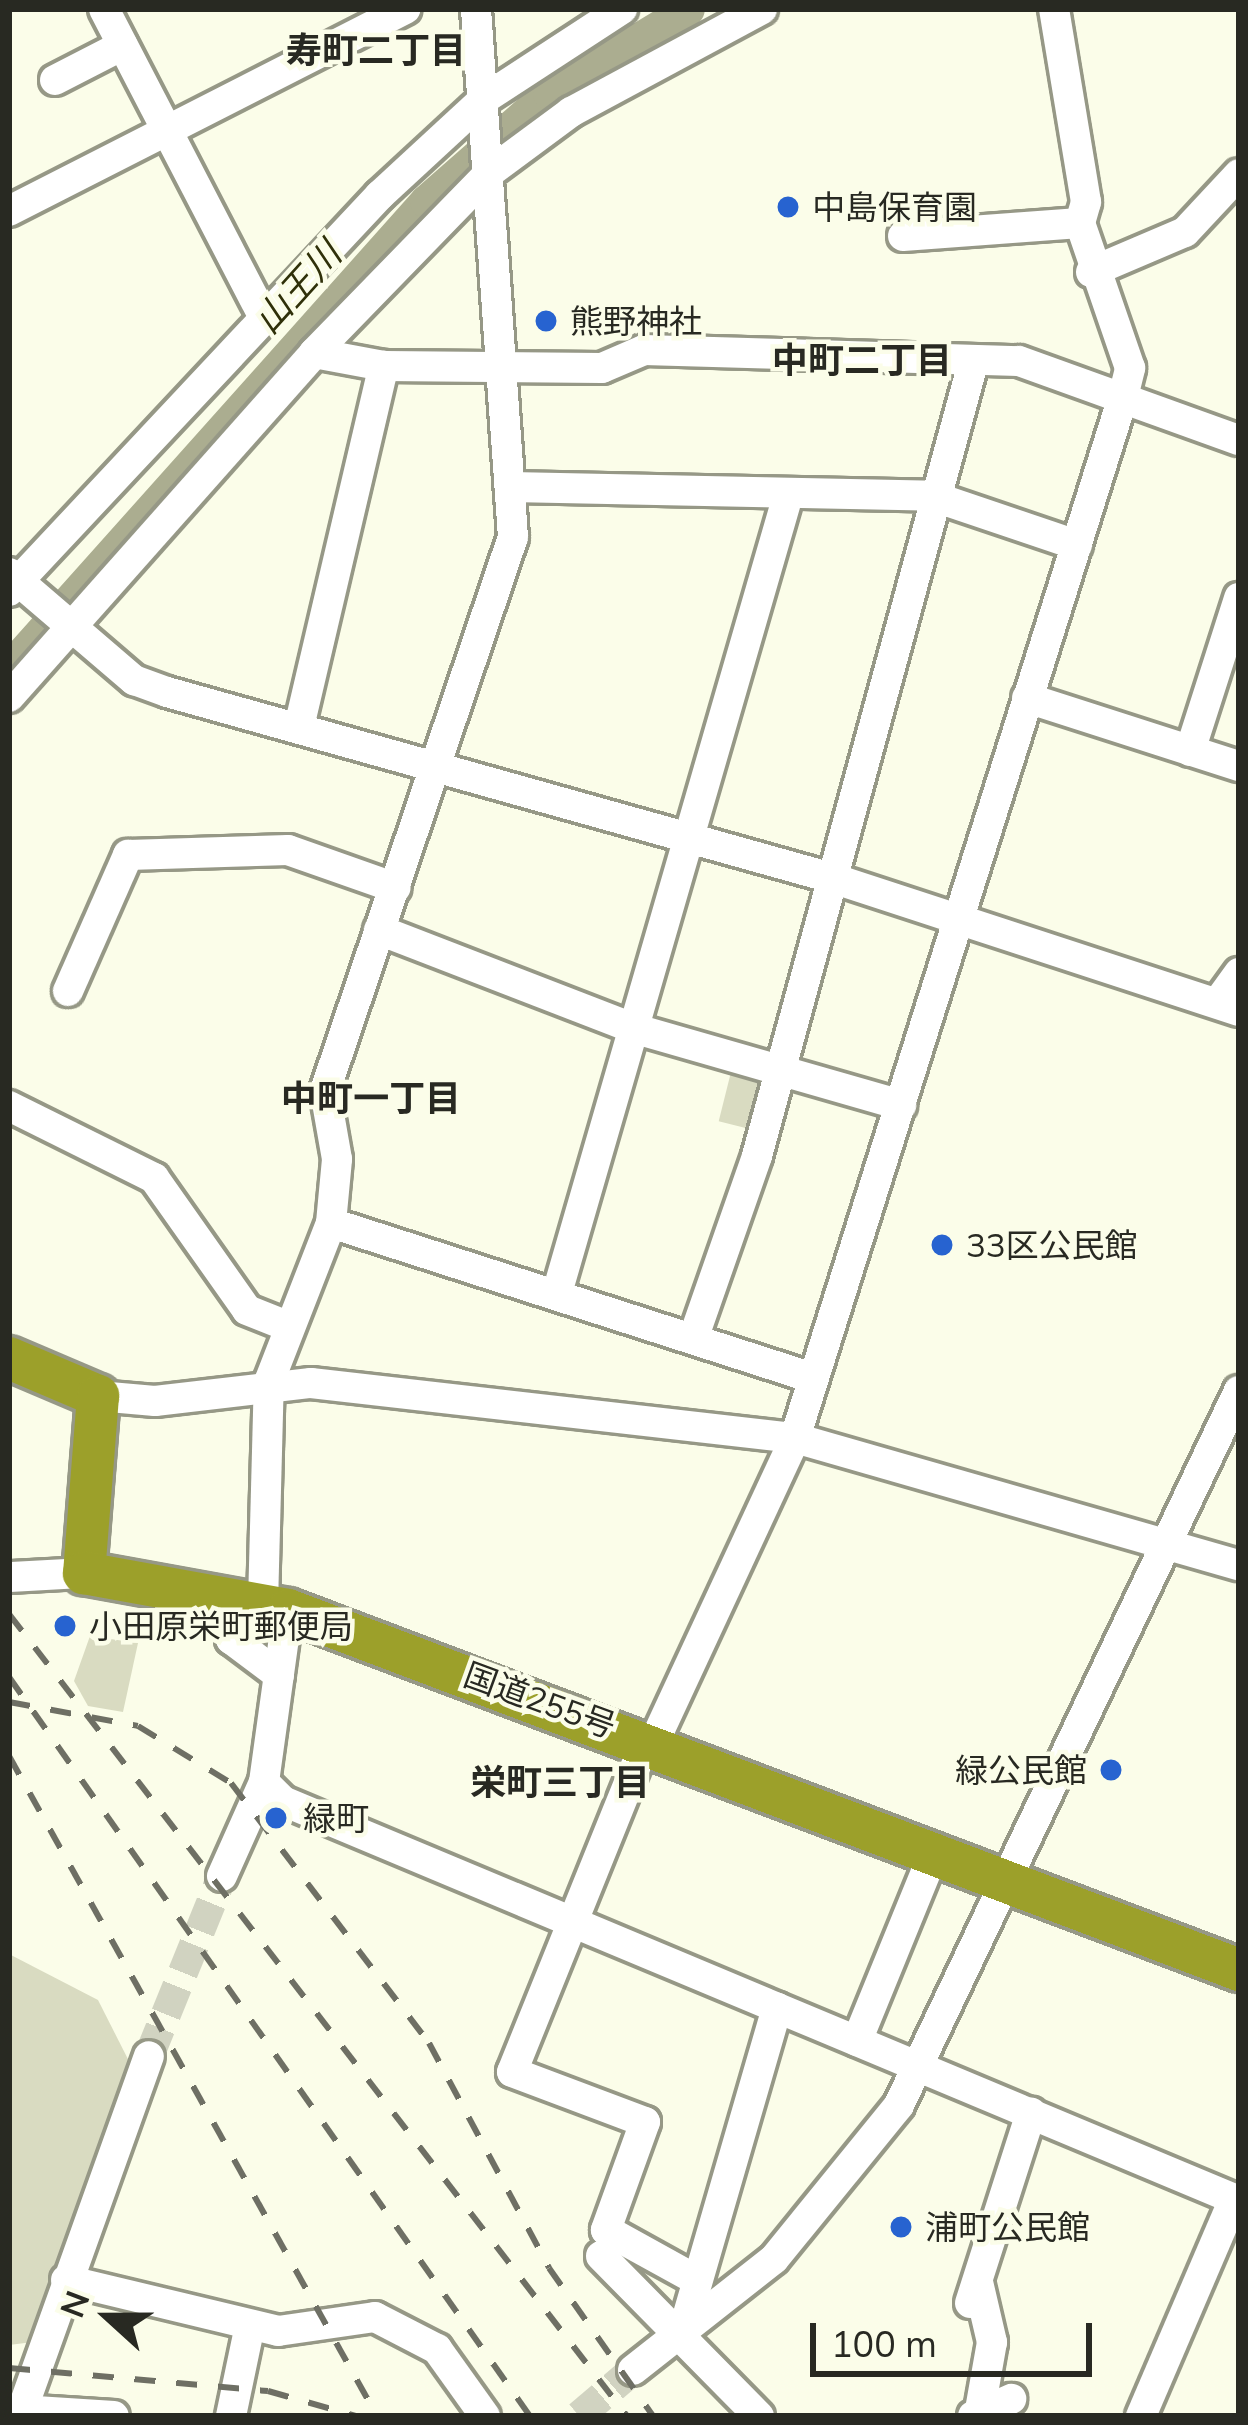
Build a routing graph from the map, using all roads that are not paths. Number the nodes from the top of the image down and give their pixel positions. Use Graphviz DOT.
graph roads {
  1 [pos="104,9"];
  2 [pos="405,9"];
  3 [pos="476,9"];
  4 [pos="622,9"];
  5 [pos="762,9"];
  6 [pos="1054,9"];
  7 [pos="123,45"];
  8 [pos="55,80"];
  9 [pos="484,99"];
  10 [pos="166,128"];
  11 [pos="490,172"];
  12 [pos="1239,174"];
  13 [pos="9,212"];
  14 [pos="1079,223"];
  15 [pos="903,236"];
  16 [pos="1091,272"];
  17 [pos="264,318"];
  18 [pos="314,353"];
  19 [pos="974,363"];
  20 [pos="501,364"];
  21 [pos="384,366"];
  22 [pos="1124,397"];
  23 [pos="1239,440"];
  24 [pos="514,487"];
  25 [pos="932,496"];
  26 [pos="787,499"];
  27 [pos="1077,545"];
  28 [pos="11,582"];
  29 [pos="1239,598"];
  30 [pos="68,628"];
  31 [pos="9,698"];
  32 [pos="1027,698"];
  33 [pos="299,728"];
  34 [pos="1190,751"];
  35 [pos="437,766"];
  36 [pos="1239,766"];
  37 [pos="689,838"];
  38 [pos="832,878"];
  39 [pos="396,888"];
  40 [pos="959,917"];
  41 [pos="379,930"];
  42 [pos="1239,973"];
  43 [pos="68,991"];
  44 [pos="1228,1006"];
  45 [pos="636,1029"];
  46 [pos="778,1070"];
  47 [pos="901,1105"];
  48 [pos="9,1106"];
  49 [pos="331,1223"];
  50 [pos="557,1293"];
  51 [pos="290,1327"];
  52 [pos="693,1339"];
  53 [pos="9,1358"];
  54 [pos="813,1378"];
  55 [pos="268,1382"];
  56 [pos="1239,1391"];
  57 [pos="98,1396"];
  58 [pos="795,1438"];
  59 [pos="1163,1547"];
  60 [pos="1239,1564"];
  61 [pos="84,1573"];
  62 [pos="9,1577"];
  63 [pos="263,1605"];
  64 [pos="278,1675"];
  65 [pos="651,1739"];
  66 [pos="264,1782"];
  67 [pos="935,1850"];
  68 [pos="222,1876"];
  69 [pos="1010,1880"];
  70 [pos="569,1923"];
  71 [pos="1239,1970"];
  72 [pos="777,2008"];
  73 [pos="857,2041"];
  74 [pos="149,2056"];
  75 [pos="922,2067"];
  76 [pos="1031,2113"];
  77 [pos="1236,2200"];
  78 [pos="601,2256"];
  79 [pos="691,2278"];
  80 [pos="67,2280"];
  81 [pos="250,2325"];
  82 [pos="682,2335"];
  83 [pos="23,2351"];
  84 [pos="633,2370"];
  85 [pos="1010,2399"];
  86 [pos="20,2413"];
  87 [pos="976,2413"];
  88 [pos="114,2416"];
  89 [pos="231,2416"];
  90 [pos="485,2416"];
  91 [pos="758,2416"];
  92 [pos="1141,2416"];
  1 -- 7 [label="street"];
  2 -- 10 [label="street"];
  3 -- 9 [label="street"];
  4 -- 9 [label="street"];
  5 -- 11 [label="street"];
  6 -- 14 [label="street"];
  7 -- 8 [label="street"];
  7 -- 10 [label="street"];
  9 -- 11 [label="street"];
  9 -- 17 [label="street"];
  10 -- 13 [label="street"];
  10 -- 17 [label="street"];
  11 -- 18 [label="street"];
  11 -- 20 [label="street"];
  12 -- 16 [label="street"];
  14 -- 15 [label="street"];
  14 -- 16 [label="street"];
  16 -- 22 [label="street"];
  17 -- 28 [label="street"];
  18 -- 21 [label="street"];
  18 -- 30 [label="street"];
  19 -- 20 [label="street"];
  19 -- 22 [label="street"];
  19 -- 25 [label="street"];
  20 -- 21 [label="street"];
  20 -- 24 [label="street"];
  21 -- 33 [label="street"];
  22 -- 23 [label="street"];
  22 -- 27 [label="street"];
  24 -- 26 [label="street"];
  24 -- 35 [label="street"];
  25 -- 26 [label="street"];
  25 -- 27 [label="street"];
  25 -- 38 [label="street"];
  26 -- 37 [label="street"];
  27 -- 32 [label="street"];
  28 -- 30 [label="street"];
  29 -- 34 [label="street"];
  30 -- 31 [label="street"];
  30 -- 33 [label="street"];
  32 -- 34 [label="street"];
  32 -- 40 [label="street"];
  33 -- 35 [label="street"];
  34 -- 36 [label="street"];
  35 -- 37 [label="street"];
  35 -- 39 [label="street"];
  37 -- 38 [label="street"];
  37 -- 45 [label="street"];
  38 -- 40 [label="street"];
  38 -- 46 [label="street"];
  39 -- 41 [label="street"];
  39 -- 43 [label="street"];
  40 -- 44 [label="street"];
  40 -- 47 [label="street"];
  41 -- 45 [label="street"];
  41 -- 49 [label="street"];
  42 -- 44 [label="street"];
  45 -- 46 [label="street"];
  45 -- 50 [label="street"];
  46 -- 47 [label="street"];
  46 -- 52 [label="street"];
  47 -- 54 [label="street"];
  48 -- 51 [label="street"];
  49 -- 50 [label="street"];
  49 -- 51 [label="street"];
  50 -- 52 [label="street"];
  51 -- 55 [label="street"];
  52 -- 54 [label="street"];
  53 -- 57 [label="highway"];
  54 -- 58 [label="street"];
  55 -- 57 [label="street"];
  55 -- 58 [label="street"];
  55 -- 63 [label="street"];
  56 -- 59 [label="street"];
  57 -- 61 [label="highway"];
  58 -- 59 [label="street"];
  58 -- 65 [label="street"];
  59 -- 60 [label="street"];
  59 -- 69 [label="street"];
  61 -- 62 [label="street"];
  61 -- 63 [label="highway, 国道255号"];
  63 -- 64 [label="street"];
  63 -- 64 [label="street"];
  63 -- 65 [label="highway, 国道255号"];
  64 -- 66 [label="street"];
  65 -- 67 [label="highway, 国道255号"];
  65 -- 70 [label="street"];
  66 -- 68 [label="street"];
  66 -- 70 [label="street"];
  67 -- 69 [label="highway, 国道255号"];
  67 -- 73 [label="street"];
  69 -- 71 [label="highway, 国道255号"];
  69 -- 75 [label="street"];
  70 -- 72 [label="street"];
  70 -- 79 [label="street"];
  72 -- 73 [label="street"];
  72 -- 79 [label="street"];
  73 -- 75 [label="street"];
  74 -- 80 [label="street"];
  75 -- 76 [label="street"];
  75 -- 82 [label="street"];
  76 -- 77 [label="street"];
  76 -- 87 [label="street"];
  77 -- 92 [label="street"];
  78 -- 82 [label="street"];
  79 -- 82 [label="street"];
  80 -- 81 [label="street"];
  80 -- 83 [label="street"];
  81 -- 89 [label="street"];
  81 -- 90 [label="street"];
  82 -- 84 [label="street"];
  82 -- 91 [label="street"];
  83 -- 86 [label="street"];
  85 -- 87 [label="street"];
  86 -- 88 [label="street"];
}
